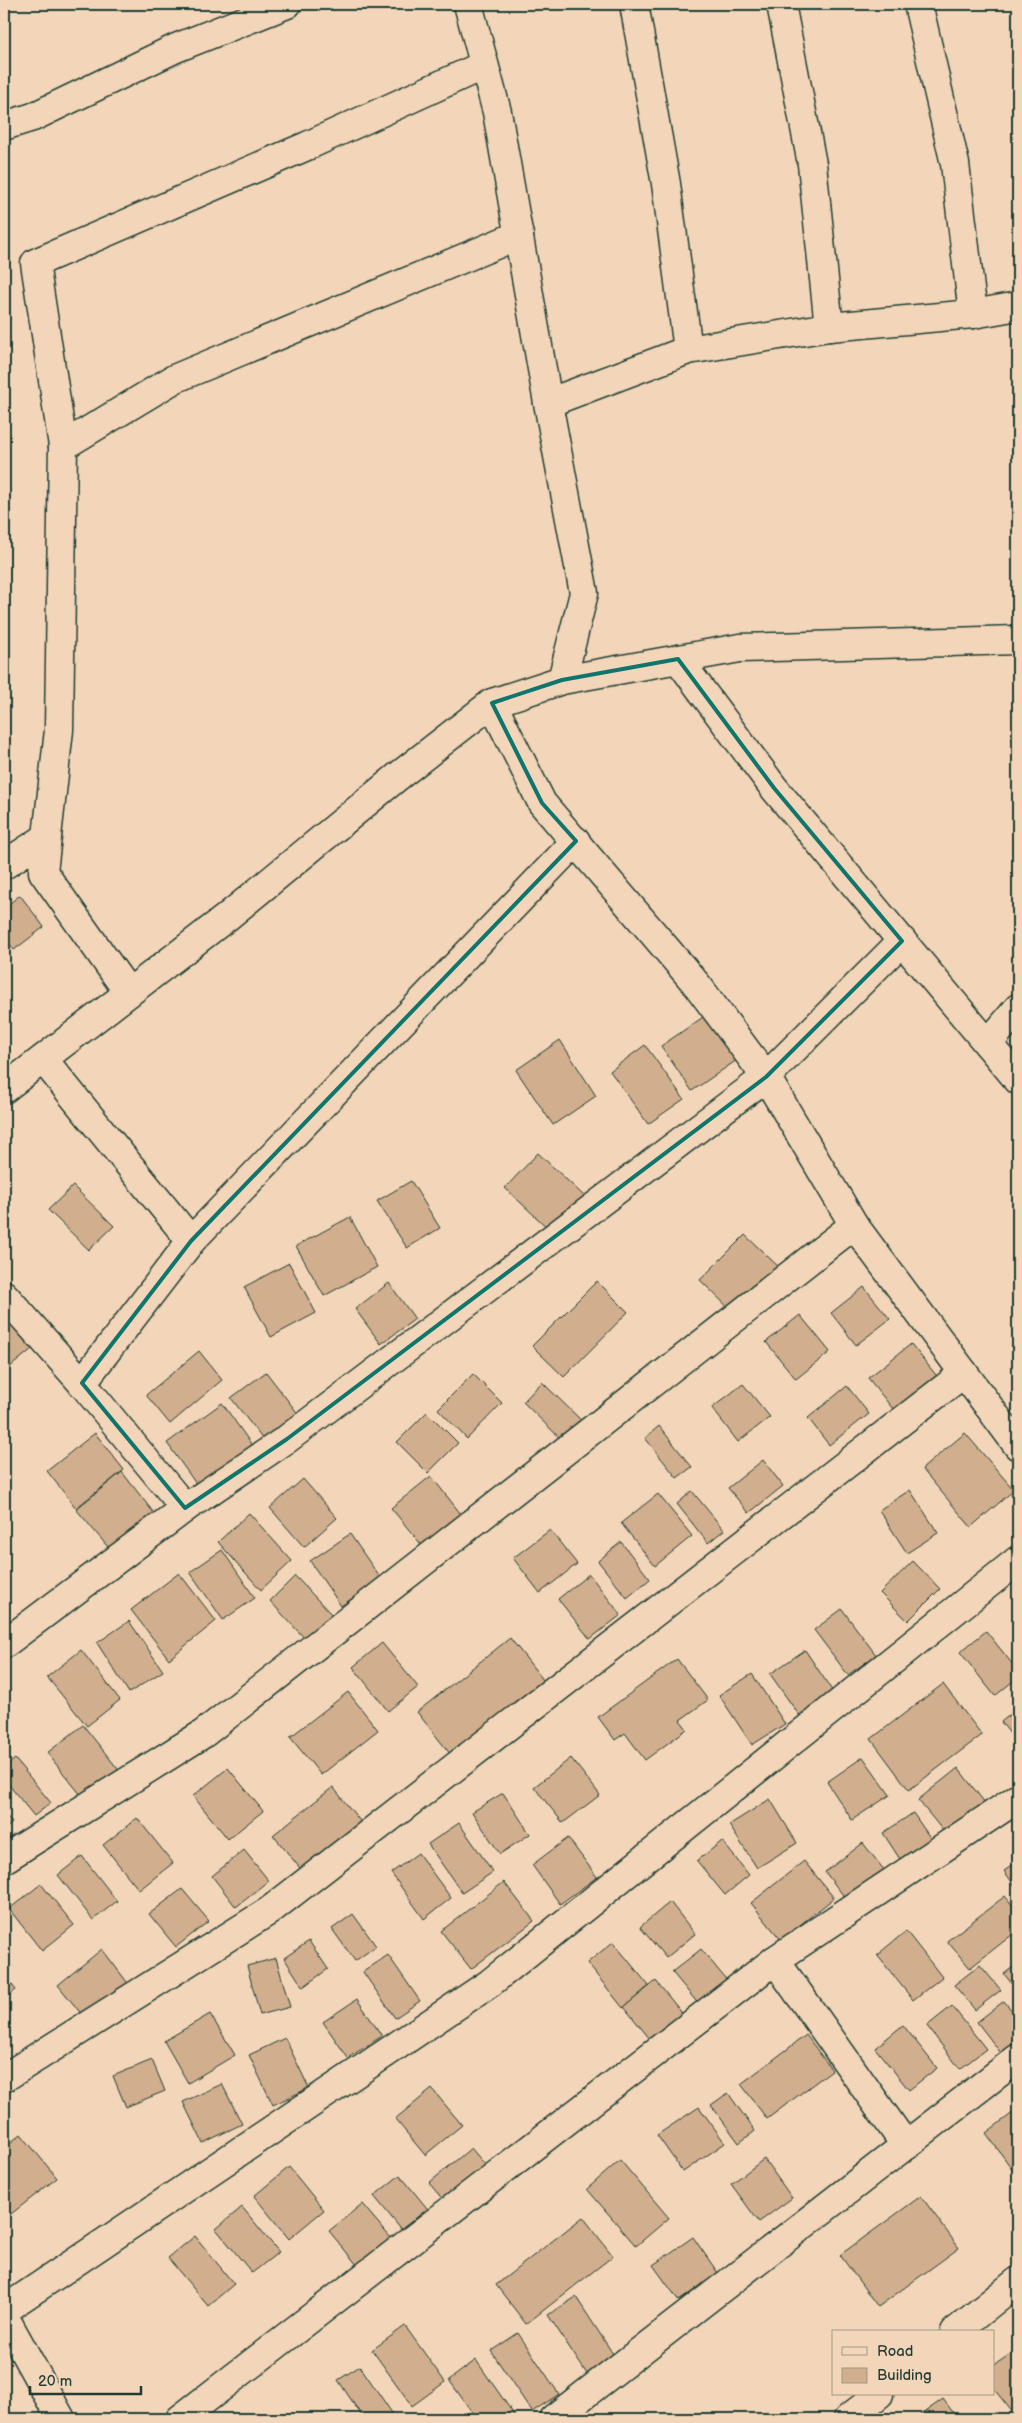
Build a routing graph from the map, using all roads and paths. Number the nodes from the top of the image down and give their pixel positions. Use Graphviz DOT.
graph roads {
  1 [pos="287,4"];
  2 [pos="468,4"];
  3 [pos="634,4"];
  4 [pos="781,4"];
  5 [pos="918,4"];
  6 [pos="484,65"];
  7 [pos="4,126"];
  8 [pos="518,235"];
  9 [pos="1018,306"];
  10 [pos="973,314"];
  11 [pos="829,327"];
  12 [pos="688,350"];
  13 [pos="548,403"];
  14 [pos="63,446"];
  15 [pos="1018,640"];
  16 [pos="678,659"];
  17 [pos="562,680"];
  18 [pos="492,703"];
  19 [pos="47,836"];
  20 [pos="576,841"];
  21 [pos="4,865"];
  22 [pos="902,941"];
  23 [pos="128,992"];
  24 [pos="1018,1008"];
  25 [pos="988,1044"];
  26 [pos="43,1059"];
  27 [pos="766,1077"];
  28 [pos="1018,1080"];
  29 [pos="4,1089"];
  30 [pos="854,1225"];
  31 [pos="191,1241"];
  32 [pos="4,1294"];
  33 [pos="964,1373"];
  34 [pos="82,1383"];
  35 [pos="1018,1446"];
  36 [pos="185,1508"];
  37 [pos="1018,1560"];
  38 [pos="4,1644"];
  39 [pos="1018,1798"];
  40 [pos="4,1859"];
  41 [pos="775,1960"];
  42 [pos="1018,2058"];
  43 [pos="4,2078"];
  44 [pos="906,2146"];
  45 [pos="1018,2281"];
  46 [pos="4,2310"];
  47 [pos="4,2316"];
  48 [pos="958,2330"];
  49 [pos="876,2396"];
  50 [pos="61,2419"];
  51 [pos="180,2419"];
  52 [pos="553,2419"];
  53 [pos="848,2419"];
  1 -- 7 [label="street"];
  2 -- 6 [label="street"];
  3 -- 12 [label="street"];
  4 -- 11 [label="street"];
  5 -- 10 [label="street"];
  6 -- 8 [label="street"];
  6 -- 14 [label="street"];
  8 -- 13 [label="street"];
  8 -- 14 [label="street"];
  9 -- 10 [label="street"];
  10 -- 11 [label="street"];
  11 -- 12 [label="street"];
  12 -- 13 [label="street"];
  13 -- 17 [label="street"];
  14 -- 19 [label="street"];
  15 -- 16 [label="street"];
  16 -- 17 [label="street"];
  16 -- 22 [label="street"];
  17 -- 18 [label="street"];
  18 -- 20 [label="street"];
  18 -- 23 [label="street"];
  19 -- 21 [label="street"];
  19 -- 23 [label="street"];
  20 -- 27 [label="street"];
  20 -- 31 [label="street"];
  22 -- 25 [label="street"];
  22 -- 27 [label="street"];
  23 -- 26 [label="street"];
  24 -- 25 [label="street"];
  25 -- 28 [label="street"];
  26 -- 29 [label="street"];
  26 -- 31 [label="street"];
  27 -- 30 [label="street"];
  27 -- 36 [label="street"];
  30 -- 33 [label="street"];
  30 -- 40 [label="street"];
  31 -- 34 [label="street"];
  32 -- 34 [label="street"];
  33 -- 35 [label="street"];
  33 -- 43 [label="street"];
  34 -- 36 [label="street"];
  36 -- 38 [label="street"];
  37 -- 46 [label="street"];
  39 -- 41 [label="street"];
  41 -- 44 [label="street"];
  41 -- 51 [label="street"];
  42 -- 44 [label="street"];
  44 -- 52 [label="street"];
  45 -- 48 [label="street"];
  47 -- 50 [label="street"];
  49 -- 53 [label="street"];
}
